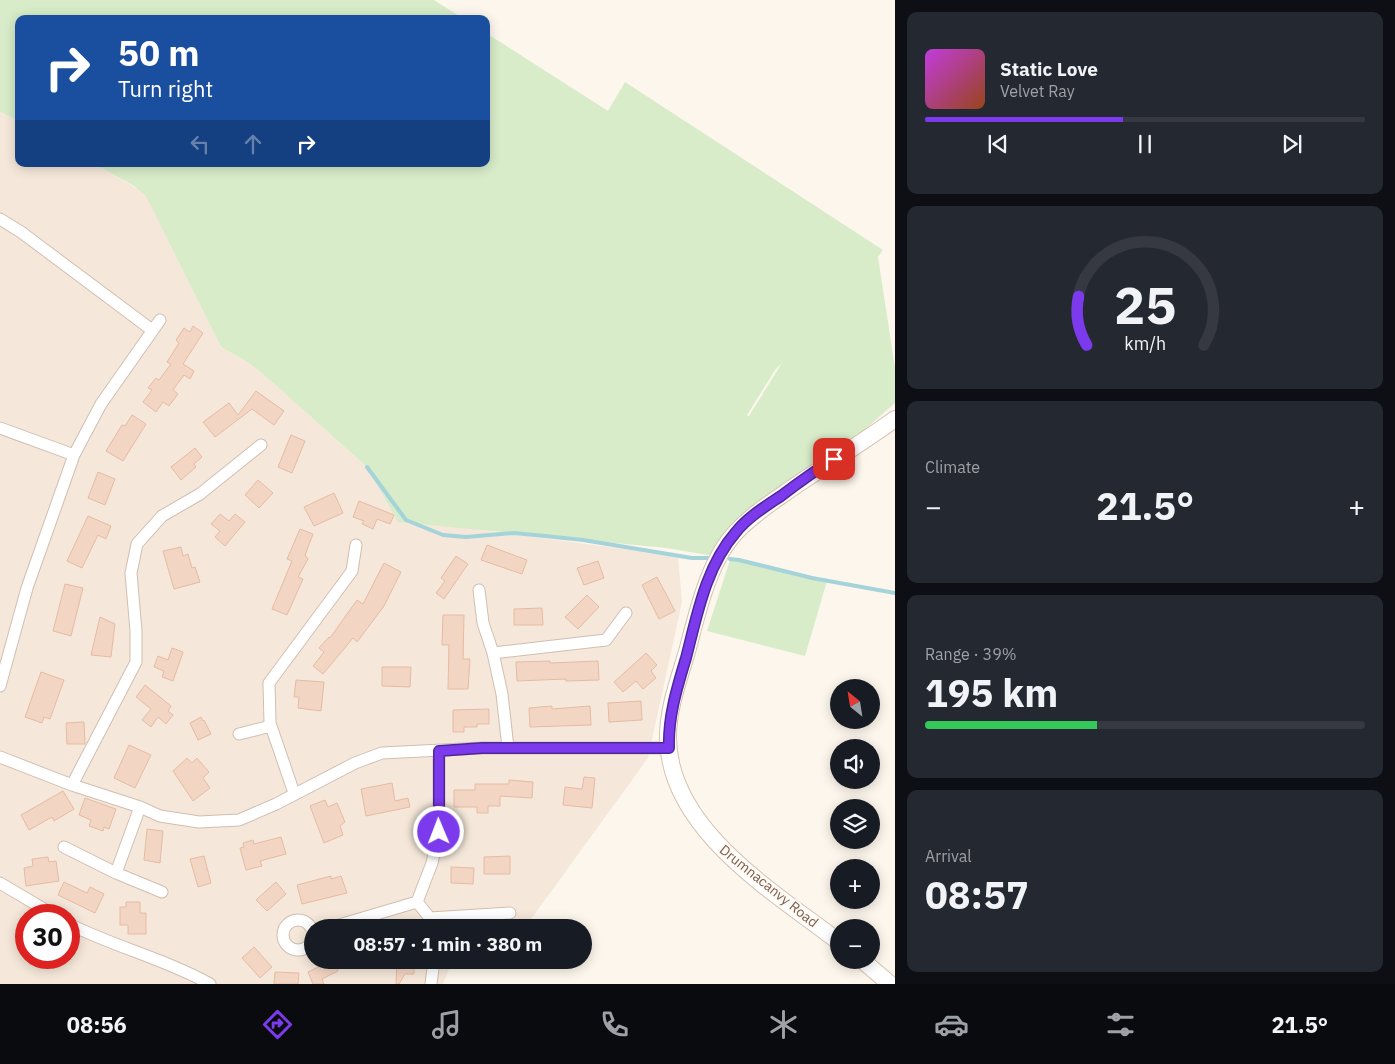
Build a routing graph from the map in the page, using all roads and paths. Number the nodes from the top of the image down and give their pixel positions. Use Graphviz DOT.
graph roads {
  1 [pos="0,219"];
  2 [pos="160,320"];
  3 [pos="152,330"];
  4 [pos="895,419"];
  5 [pos="0,428"];
  6 [pos="261,445"];
  7 [pos="74,455"];
  8 [pos="356,544"];
  9 [pos="479,590"];
  10 [pos="626,613"];
  11 [pos="493,653"];
  12 [pos="0,686"];
  13 [pos="272,726"];
  14 [pos="239,734"];
  15 [pos="508,748"];
  16 [pos="669,748"];
  17 [pos="439,751"];
  18 [pos="0,757"];
  19 [pos="72,785"];
  20 [pos="294,793"];
  21 [pos="140,807"];
  22 [pos="64,847"];
  23 [pos="116,873"];
  24 [pos="0,883"];
  25 [pos="162,892"];
  26 [pos="417,902"];
  27 [pos="35,904"];
  28 [pos="510,913"];
  29 [pos="359,919"];
  30 [pos="428,919"];
  31 [pos="463,919"];
  32 [pos="80,930"];
  33 [pos="830,935"];
  34 [pos="433,969"];
  35 [pos="872,969"];
  36 [pos="210,984"];
  37 [pos="431,984"];
  38 [pos="890,984"];
  1 -- 3 [label="street"];
  2 -- 3 [label="street"];
  3 -- 7 [label="street"];
  4 -- 16 [label="main road, Drumnacanvy Road"];
  5 -- 7 [label="street"];
  6 -- 19 [label="street"];
  7 -- 12 [label="street"];
  8 -- 13 [label="street"];
  9 -- 11 [label="street"];
  10 -- 11 [label="street"];
  11 -- 15 [label="street"];
  13 -- 14 [label="street"];
  13 -- 20 [label="street"];
  15 -- 16 [label="street"];
  15 -- 17 [label="street"];
  16 -- 33 [label="main road, Drumnacanvy Road"];
  17 -- 20 [label="street"];
  17 -- 26 [label="street"];
  18 -- 19 [label="street"];
  19 -- 21 [label="street"];
  20 -- 21 [label="street"];
  21 -- 23 [label="street"];
  22 -- 23 [label="street"];
  23 -- 25 [label="street"];
  24 -- 27 [label="street"];
  26 -- 29 [label="street"];
  26 -- 30 [label="street"];
  28 -- 31 [label="street"];
  32 -- 36 [label="street"];
  34 -- 37 [label="street"];
  35 -- 38 [label="main road"];
}
